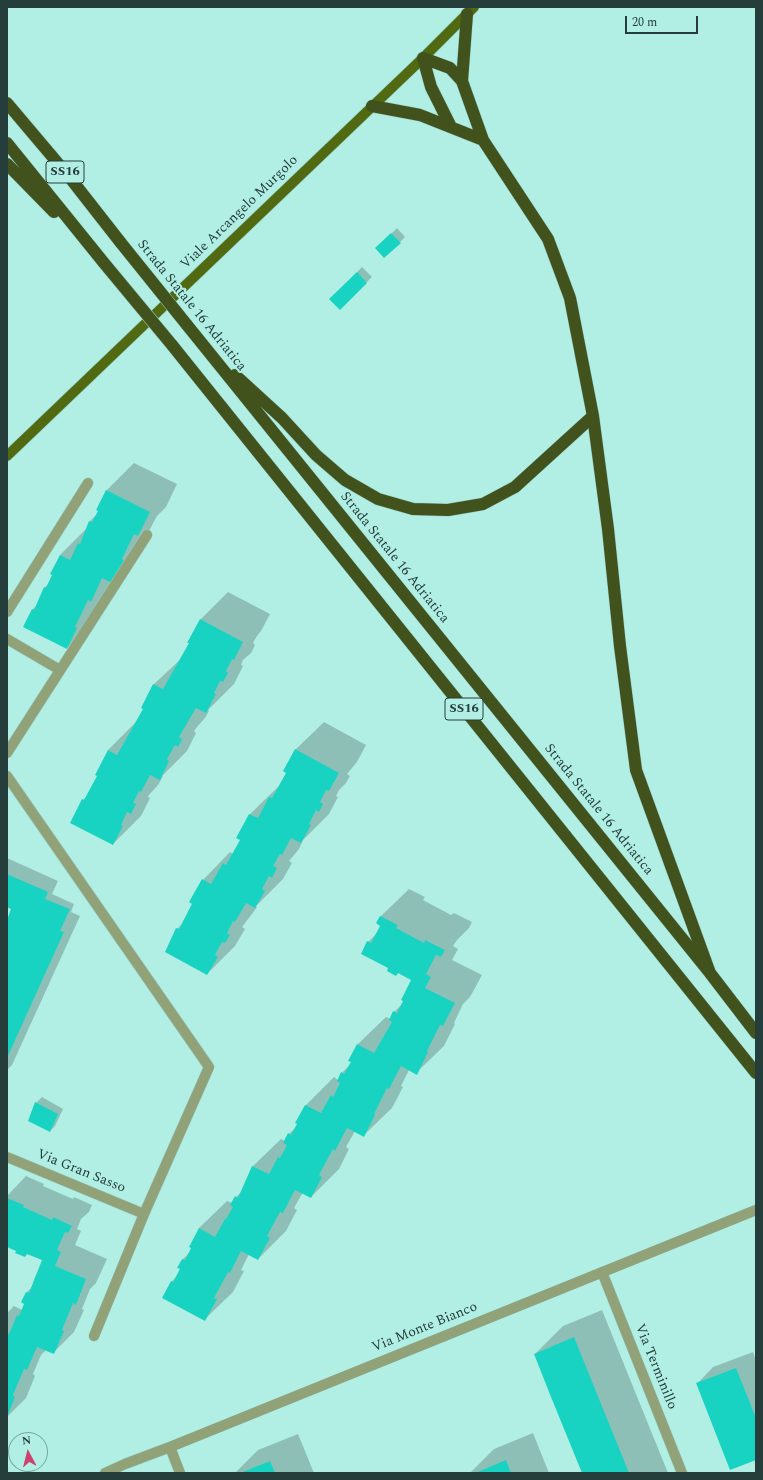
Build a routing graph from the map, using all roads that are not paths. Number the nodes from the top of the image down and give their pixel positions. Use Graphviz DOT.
graph roads {
  1 [pos="470,11"];
  2 [pos="423,58"];
  3 [pos="462,82"];
  4 [pos="7,103"];
  5 [pos="372,106"];
  6 [pos="451,127"];
  7 [pos="483,140"];
  8 [pos="7,143"];
  9 [pos="7,164"];
  10 [pos="104,263"];
  11 [pos="205,348"];
  12 [pos="593,416"];
  13 [pos="7,456"];
  14 [pos="88,483"];
  15 [pos="147,535"];
  16 [pos="7,612"];
  17 [pos="7,639"];
  18 [pos="60,670"];
  19 [pos="7,753"];
  20 [pos="7,776"];
  21 [pos="710,974"];
  22 [pos="756,1034"];
  23 [pos="756,1073"];
  24 [pos="7,1157"];
  25 [pos="756,1210"];
  26 [pos="144,1214"];
  27 [pos="602,1272"];
  28 [pos="94,1336"];
  29 [pos="170,1447"];
  30 [pos="105,1473"];
  31 [pos="180,1473"];
  32 [pos="682,1473"];
  1 -- 2 [label="main road, Viale Arcangelo Murgolo"];
  1 -- 3 [label="highway"];
  2 -- 3 [label="highway"];
  2 -- 5 [label="main road, Viale Arcangelo Murgolo"];
  2 -- 6 [label="highway"];
  3 -- 7 [label="highway"];
  4 -- 11 [label="highway, Strada Statale 16 Adriatica / SS16, bridge"];
  5 -- 6 [label="highway"];
  5 -- 13 [label="main road, Viale Arcangelo Murgolo"];
  6 -- 7 [label="highway"];
  7 -- 12 [label="highway"];
  8 -- 10 [label="highway, SS16"];
  9 -- 10 [label="highway"];
  10 -- 23 [label="highway, SS16, bridge"];
  11 -- 12 [label="highway"];
  11 -- 21 [label="highway, Strada Statale 16 Adriatica / SS16"];
  12 -- 21 [label="highway"];
  14 -- 16 [label="street"];
  15 -- 18 [label="street"];
  17 -- 18 [label="street"];
  18 -- 19 [label="street"];
  20 -- 26 [label="street"];
  21 -- 22 [label="highway, Strada Statale 16 Adriatica / SS16"];
  24 -- 26 [label="street, Via Gran Sasso"];
  25 -- 27 [label="street, Via Monte Bianco"];
  26 -- 28 [label="street"];
  27 -- 29 [label="street, Via Monte Bianco"];
  27 -- 32 [label="street, Via Terminillo"];
  29 -- 30 [label="street, Via Monte Bianco"];
  29 -- 31 [label="street"];
}
